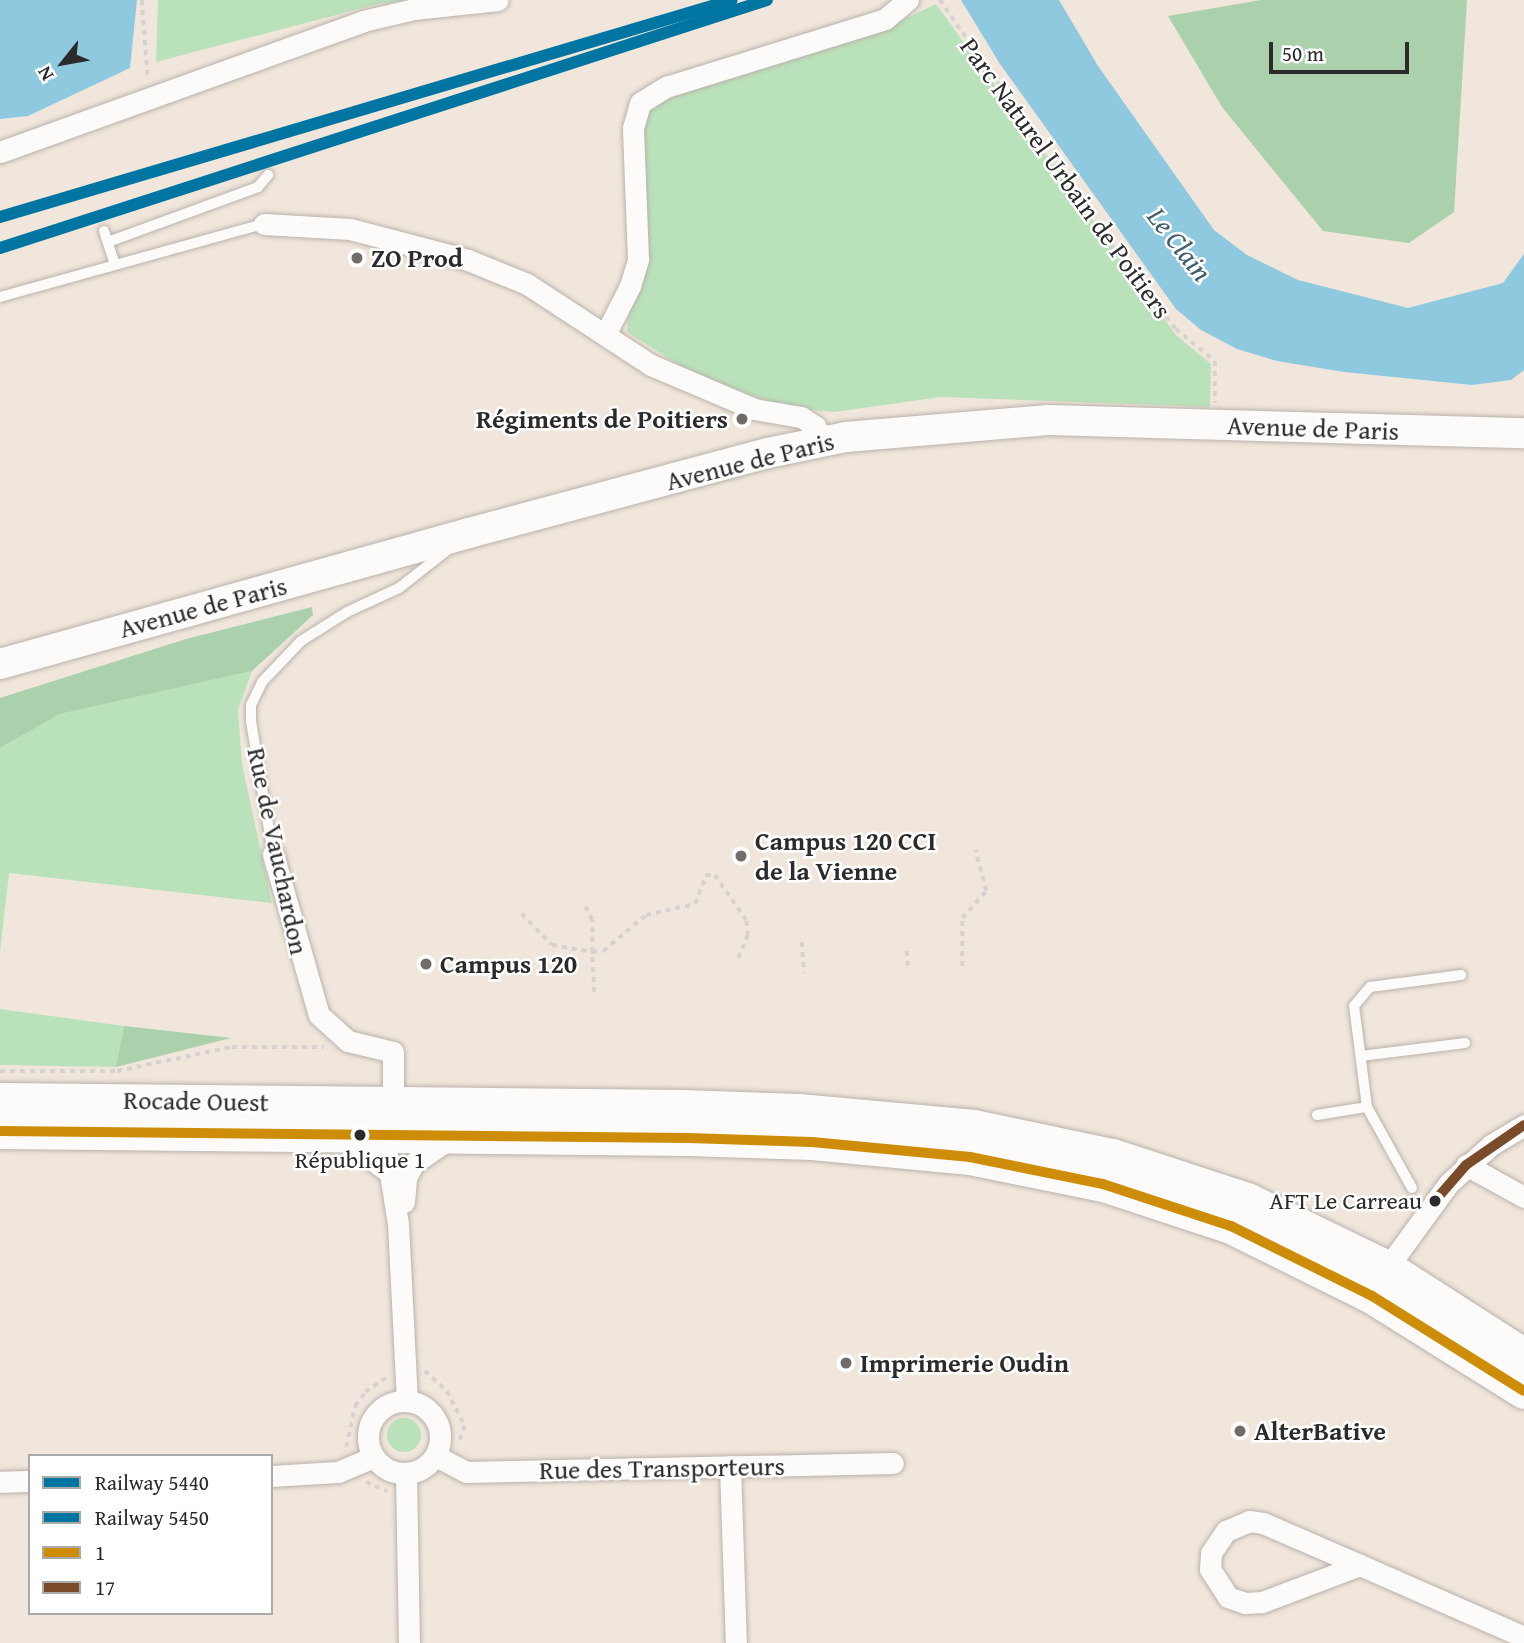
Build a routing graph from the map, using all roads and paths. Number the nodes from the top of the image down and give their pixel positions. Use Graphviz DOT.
graph roads {
  1 [pos="142,0"];
  2 [pos="498,0"];
  3 [pos="908,0"];
  4 [pos="940,0"];
  5 [pos="150,96"];
  6 [pos="0,152"];
  7 [pos="268,175"];
  8 [pos="264,224"];
  9 [pos="115,264"];
  10 [pos="0,297"];
  11 [pos="606,333"];
  12 [pos="1215,426"];
  13 [pos="1524,433"];
  14 [pos="823,442"];
  15 [pos="469,533"];
  16 [pos="0,664"];
  17 [pos="975,850"];
  18 [pos="273,854"];
  19 [pos="583,902"];
  20 [pos="522,914"];
  21 [pos="802,942"];
  22 [pos="907,951"];
  23 [pos="592,952"];
  24 [pos="737,962"];
  25 [pos="908,966"];
  26 [pos="962,966"];
  27 [pos="804,973"];
  28 [pos="1461,975"];
  29 [pos="594,992"];
  30 [pos="348,1041"];
  31 [pos="1465,1043"];
  32 [pos="1361,1056"];
  33 [pos="0,1071"];
  34 [pos="0,1100"];
  35 [pos="1367,1107"];
  36 [pos="1317,1115"];
  37 [pos="394,1124"];
  38 [pos="1524,1125"];
  39 [pos="0,1131"];
  40 [pos="336,1133"];
  41 [pos="457,1135"];
  42 [pos="1466,1165"];
  43 [pos="398,1175"];
  44 [pos="1412,1188"];
  45 [pos="1524,1196"];
  46 [pos="1387,1268"];
  47 [pos="1333,1275"];
  48 [pos="1398,1311"];
  49 [pos="1524,1356"];
  50 [pos="389,1373"];
  51 [pos="1524,1391"];
  52 [pos="407,1401"];
  53 [pos="436,1456"];
  54 [pos="374,1457"];
  55 [pos="893,1463"];
  56 [pos="354,1466"];
  57 [pos="730,1466"];
  58 [pos="406,1473"];
  59 [pos="273,1476"];
  60 [pos="28,1481"];
  61 [pos="0,1482"];
  62 [pos="1360,1565"];
  63 [pos="1524,1637"];
  64 [pos="409,1643"];
  65 [pos="736,1643"];
  1 -- 5 [label="path"];
  2 -- 5 [label="street"];
  3 -- 11 [label="street"];
  4 -- 12 [label="path, Parc Naturel Urbain de Poitiers"];
  5 -- 6 [label="street"];
  7 -- 9 [label="lane"];
  8 -- 9 [label="lane"];
  8 -- 11 [label="street"];
  9 -- 10 [label="lane"];
  11 -- 14 [label="street"];
  12 -- 13 [label="main road, Avenue de Paris"];
  12 -- 14 [label="main road, Avenue de Paris"];
  14 -- 15 [label="main road, Avenue de Paris"];
  15 -- 16 [label="main road, Avenue de Paris"];
  15 -- 18 [label="lane, Rue de Vauchardon"];
  17 -- 26 [label="path"];
  18 -- 30 [label="street, Rue de Vauchardon"];
  19 -- 23 [label="path"];
  20 -- 23 [label="path"];
  21 -- 27 [label="path"];
  22 -- 25 [label="path"];
  23 -- 24 [label="path"];
  23 -- 29 [label="path"];
  28 -- 32 [label="lane"];
  30 -- 33 [label="path"];
  30 -- 37 [label="street, Rue de Vauchardon"];
  31 -- 32 [label="lane"];
  32 -- 35 [label="lane"];
  34 -- 37 [label="main road, Rocade Ouest"];
  35 -- 36 [label="lane"];
  35 -- 44 [label="lane"];
  37 -- 40 [label="main road, Rocade Ouest"];
  37 -- 41 [label="main road, Rocade Ouest"];
  37 -- 43 [label="street"];
  37 -- 46 [label="main road"];
  38 -- 42 [label="street"];
  39 -- 40 [label="main road, Rocade Ouest"];
  40 -- 43 [label="street"];
  41 -- 43 [label="street"];
  41 -- 47 [label="main road, Rocade Ouest"];
  42 -- 45 [label="street"];
  42 -- 46 [label="street"];
  43 -- 52 [label="street"];
  46 -- 47 [label="street"];
  46 -- 48 [label="street"];
  46 -- 49 [label="main road"];
  47 -- 48 [label="main road, Rocade Ouest"];
  48 -- 51 [label="main road, Rocade Ouest"];
  50 -- 56 [label="path"];
  52 -- 53 [label="street"];
  52 -- 54 [label="street"];
  53 -- 57 [label="street, Rue des Transporteurs"];
  53 -- 58 [label="street"];
  54 -- 56 [label="street"];
  54 -- 58 [label="street"];
  55 -- 57 [label="street, Rue des Transporteurs"];
  56 -- 59 [label="street"];
  57 -- 65 [label="street"];
  58 -- 64 [label="street"];
  60 -- 61 [label="street"];
  62 -- 62 [label="street"];
  62 -- 63 [label="street"];
}
